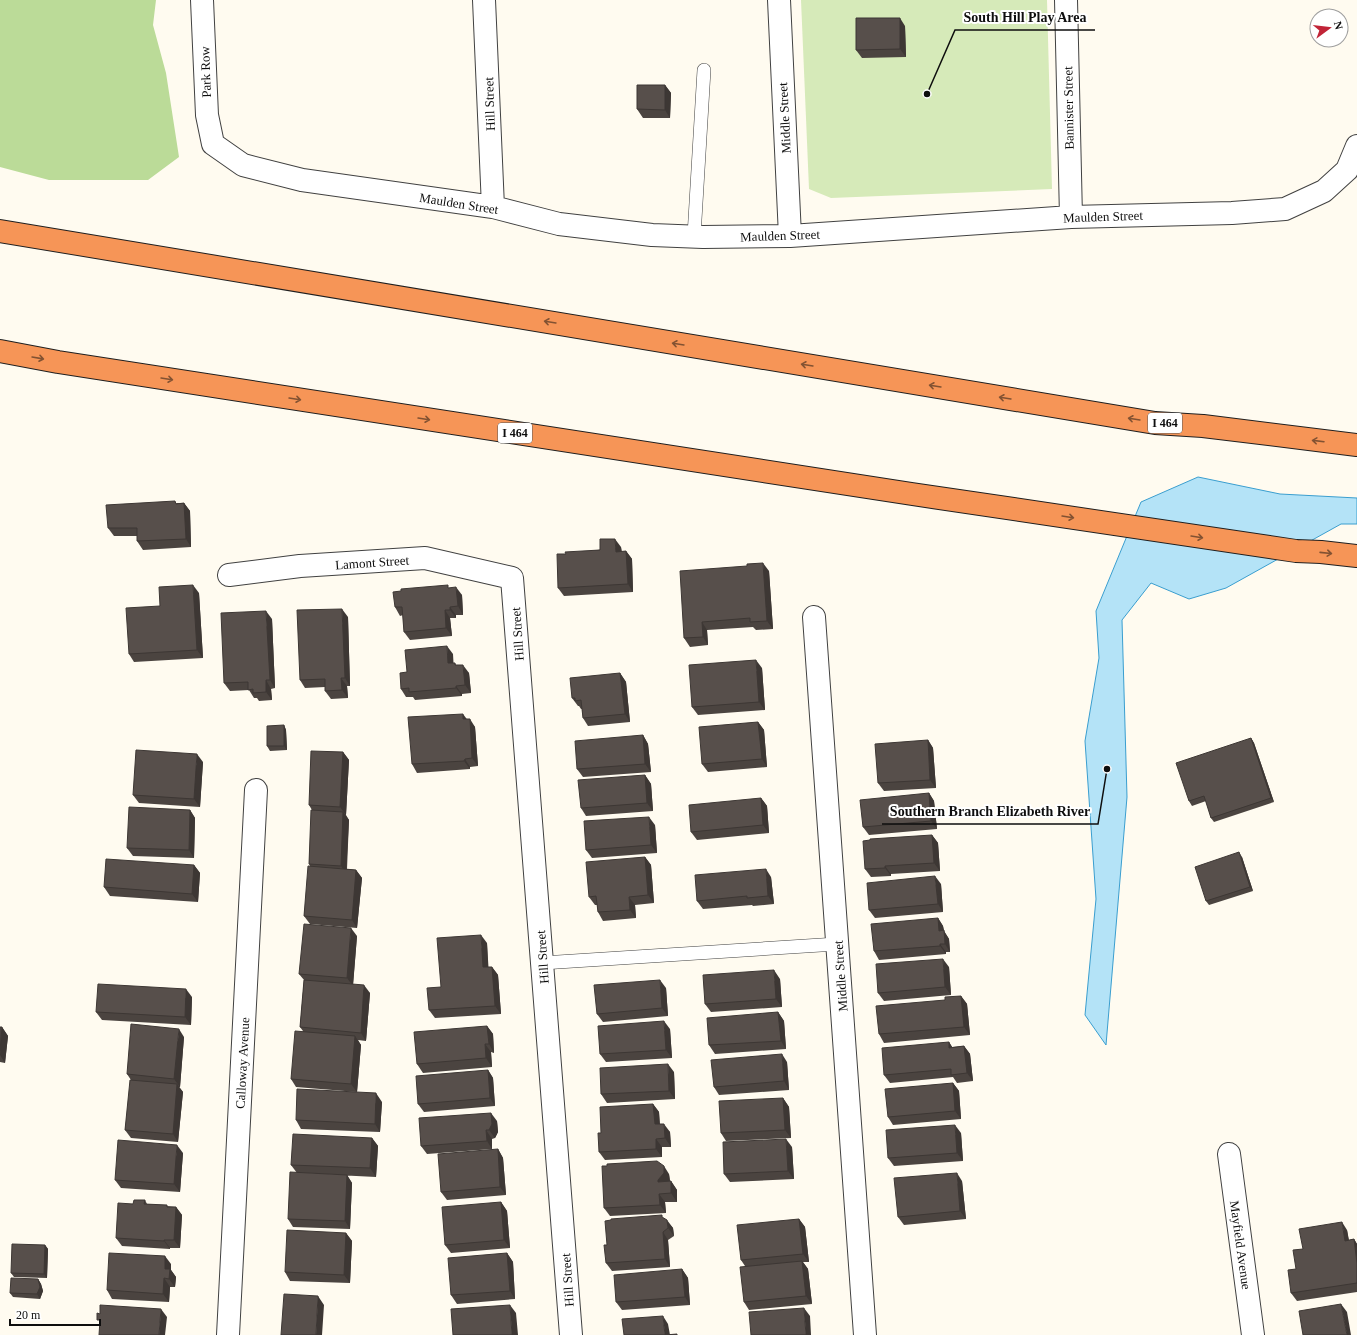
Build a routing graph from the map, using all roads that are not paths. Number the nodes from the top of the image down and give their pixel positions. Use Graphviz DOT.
graph roads {
  1 [pos="202,0"];
  2 [pos="484,0"];
  3 [pos="779,0"];
  4 [pos="1066,0"];
  5 [pos="704,70"];
  6 [pos="213,144"];
  7 [pos="1357,146"];
  8 [pos="493,207"];
  9 [pos="1071,216"];
  10 [pos="0,231"];
  11 [pos="694,236"];
  12 [pos="790,236"];
  13 [pos="0,351"];
  14 [pos="1357,445"];
  15 [pos="1357,556"];
  16 [pos="229,575"];
  17 [pos="512,578"];
  18 [pos="814,617"];
  19 [pos="256,790"];
  20 [pos="837,944"];
  21 [pos="542,963"];
  22 [pos="1229,1154"];
  23 [pos="228,1335"];
  24 [pos="571,1335"];
  25 [pos="865,1335"];
  26 [pos="1253,1335"];
  1 -- 6 [label="street, Park Row"];
  2 -- 8 [label="street, Hill Street"];
  3 -- 12 [label="street, Middle Street"];
  4 -- 9 [label="street, Bannister Street"];
  5 -- 11 [label="lane"];
  6 -- 8 [label="street, Maulden Street"];
  7 -- 9 [label="street, Maulden Street"];
  8 -- 11 [label="street, Maulden Street"];
  9 -- 12 [label="street, Maulden Street"];
  14 -- 10 [label="highway, I 464, one-way"];
  11 -- 12 [label="street, Maulden Street"];
  13 -- 15 [label="highway, I 464, one-way"];
  16 -- 17 [label="street, Lamont Street"];
  17 -- 21 [label="street, Hill Street"];
  18 -- 20 [label="street, Middle Street"];
  19 -- 23 [label="street, Calloway Avenue"];
  20 -- 21 [label="lane"];
  20 -- 25 [label="street, Middle Street"];
  21 -- 24 [label="street, Hill Street"];
  22 -- 26 [label="street, Mayfield Avenue"];
}
